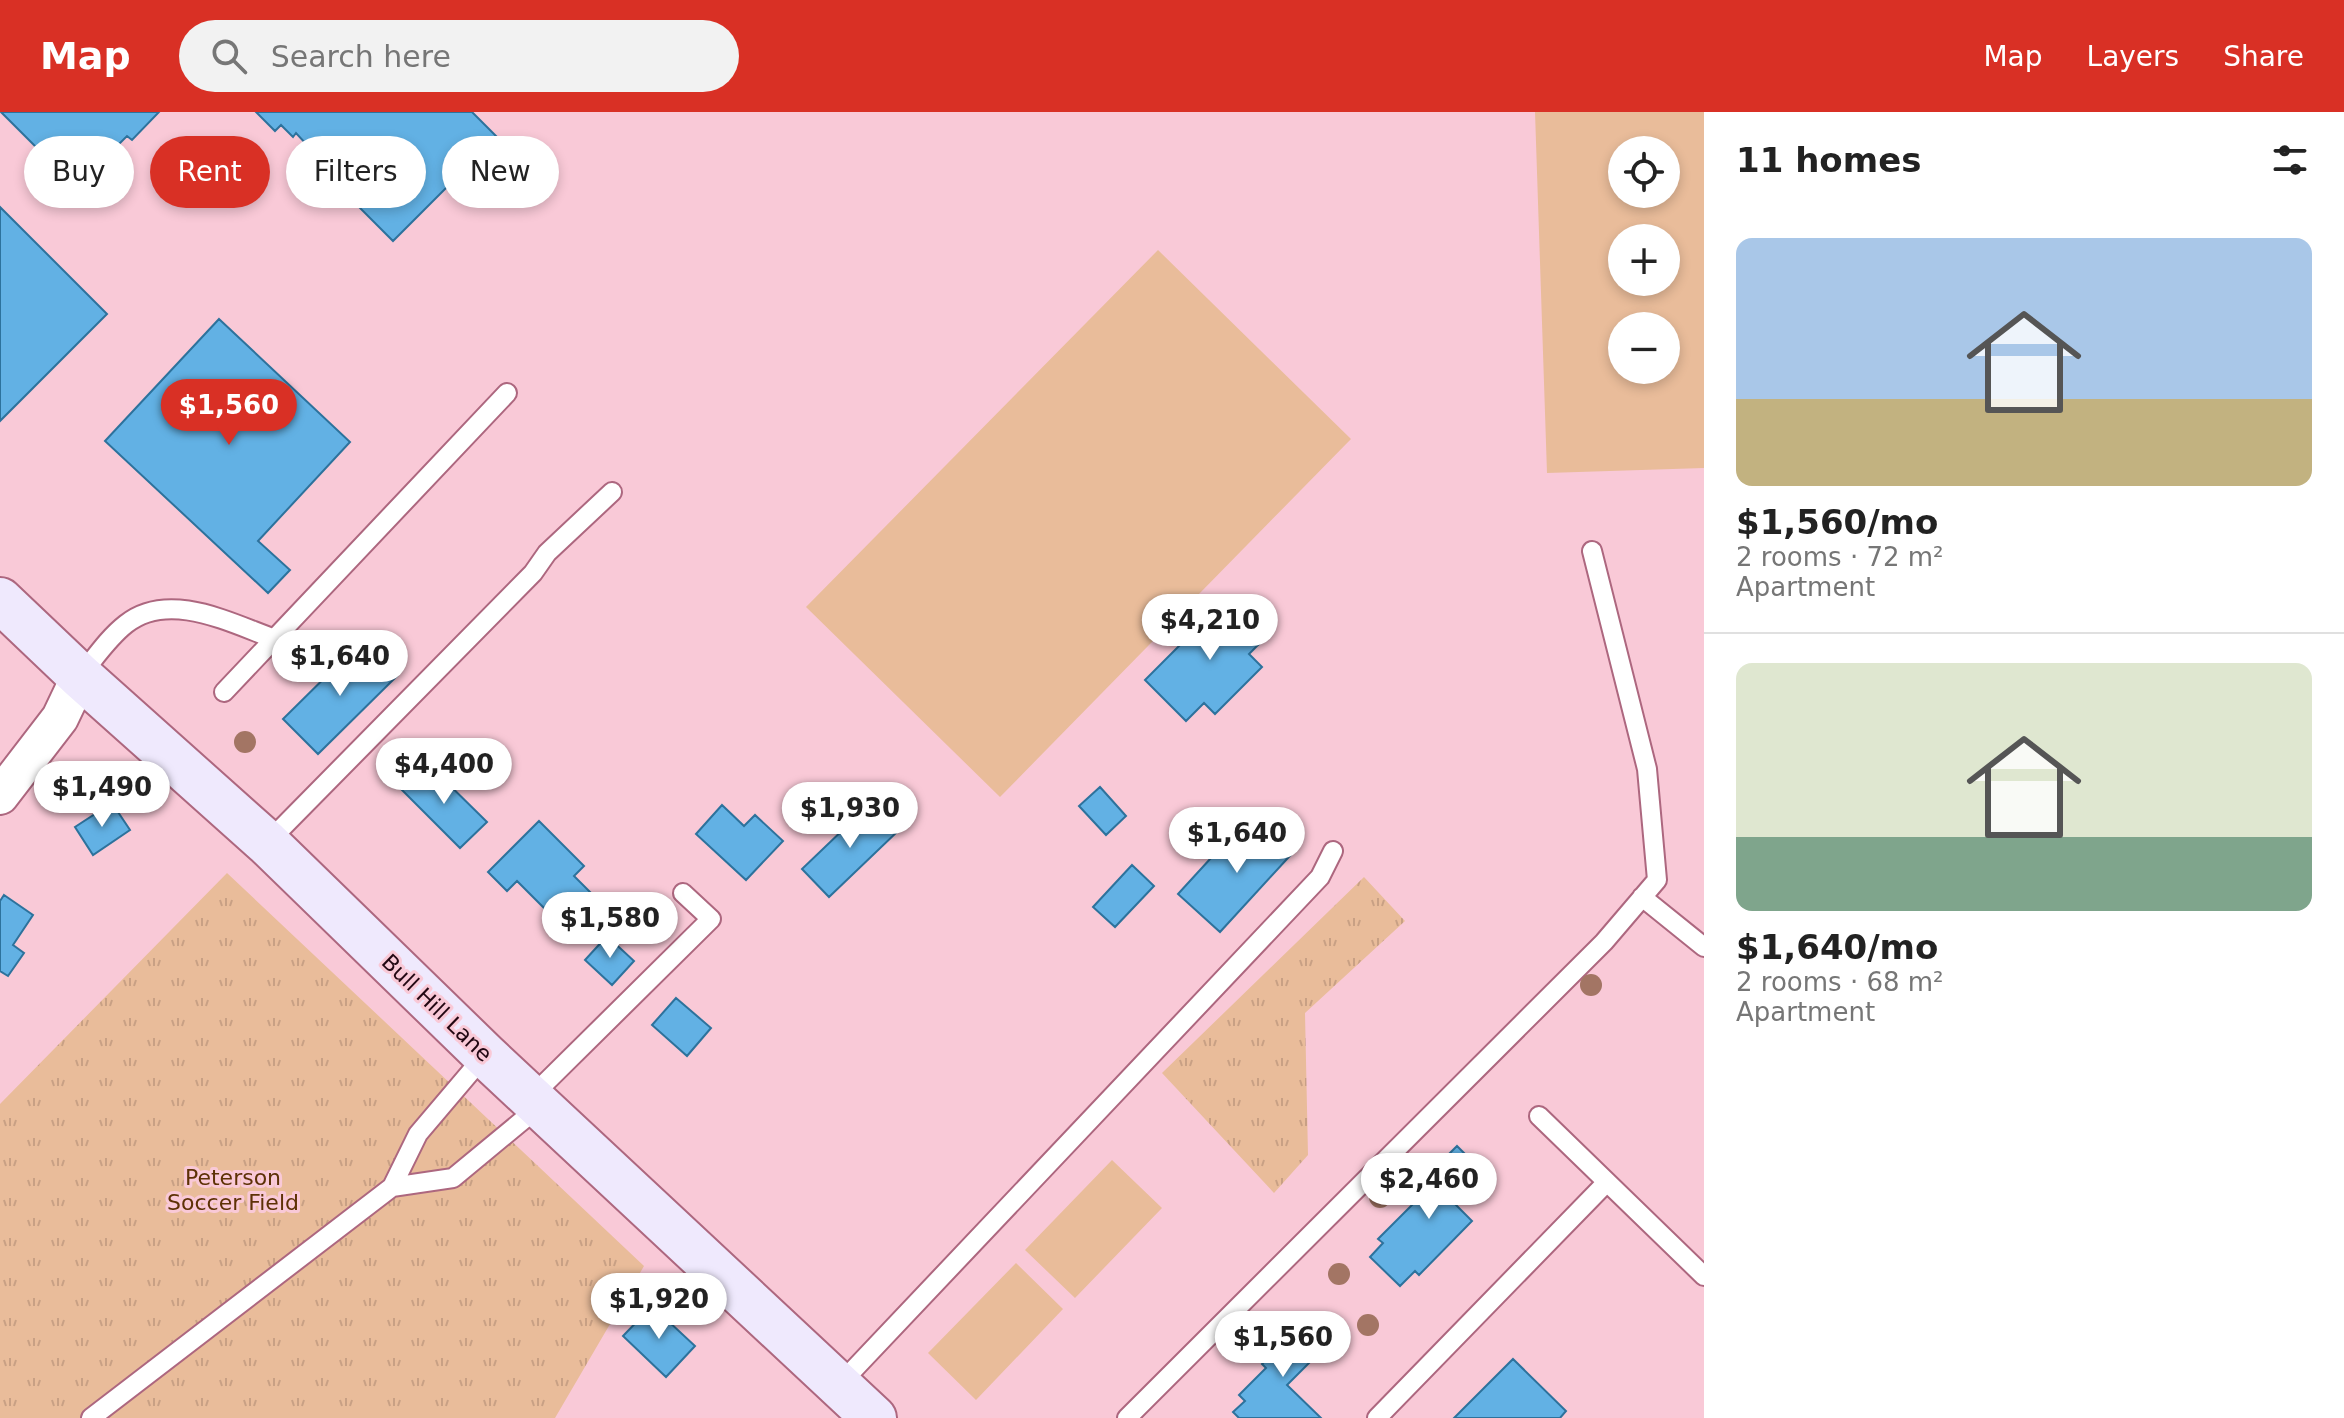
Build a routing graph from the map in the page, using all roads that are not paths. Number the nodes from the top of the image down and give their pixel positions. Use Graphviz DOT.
graph roads {
  1 [pos="507,393"];
  2 [pos="612,492"];
  3 [pos="1592,551"];
  4 [pos="0,600"];
  5 [pos="275,639"];
  6 [pos="80,676"];
  7 [pos="224,692"];
  8 [pos="0,796"];
  9 [pos="267,843"];
  10 [pos="1333,851"];
  11 [pos="683,893"];
  12 [pos="1642,897"];
  13 [pos="1704,947"];
  14 [pos="485,1055"];
  15 [pos="535,1102"];
  16 [pos="1539,1116"];
  17 [pos="1607,1182"];
  18 [pos="392,1187"];
  19 [pos="1704,1276"];
  20 [pos="839,1385"];
  21 [pos="91,1418"];
  22 [pos="874,1418"];
  23 [pos="1127,1418"];
  24 [pos="1377,1418"];
  1 -- 5 [label="lane"];
  2 -- 9 [label="lane"];
  3 -- 12 [label="lane"];
  4 -- 6 [label="main road, Bull Hill Lane"];
  5 -- 6 [label="lane"];
  5 -- 7 [label="lane"];
  6 -- 8 [label="street"];
  6 -- 9 [label="main road, Bull Hill Lane"];
  9 -- 14 [label="main road, Bull Hill Lane"];
  10 -- 20 [label="lane"];
  11 -- 15 [label="lane"];
  12 -- 13 [label="lane"];
  12 -- 23 [label="lane"];
  14 -- 15 [label="main road, Bull Hill Lane"];
  14 -- 18 [label="lane"];
  15 -- 18 [label="lane"];
  15 -- 20 [label="main road, Bull Hill Lane"];
  16 -- 17 [label="lane"];
  17 -- 19 [label="lane"];
  17 -- 24 [label="lane"];
  18 -- 21 [label="lane"];
  20 -- 22 [label="main road, Bull Hill Lane"];
}
